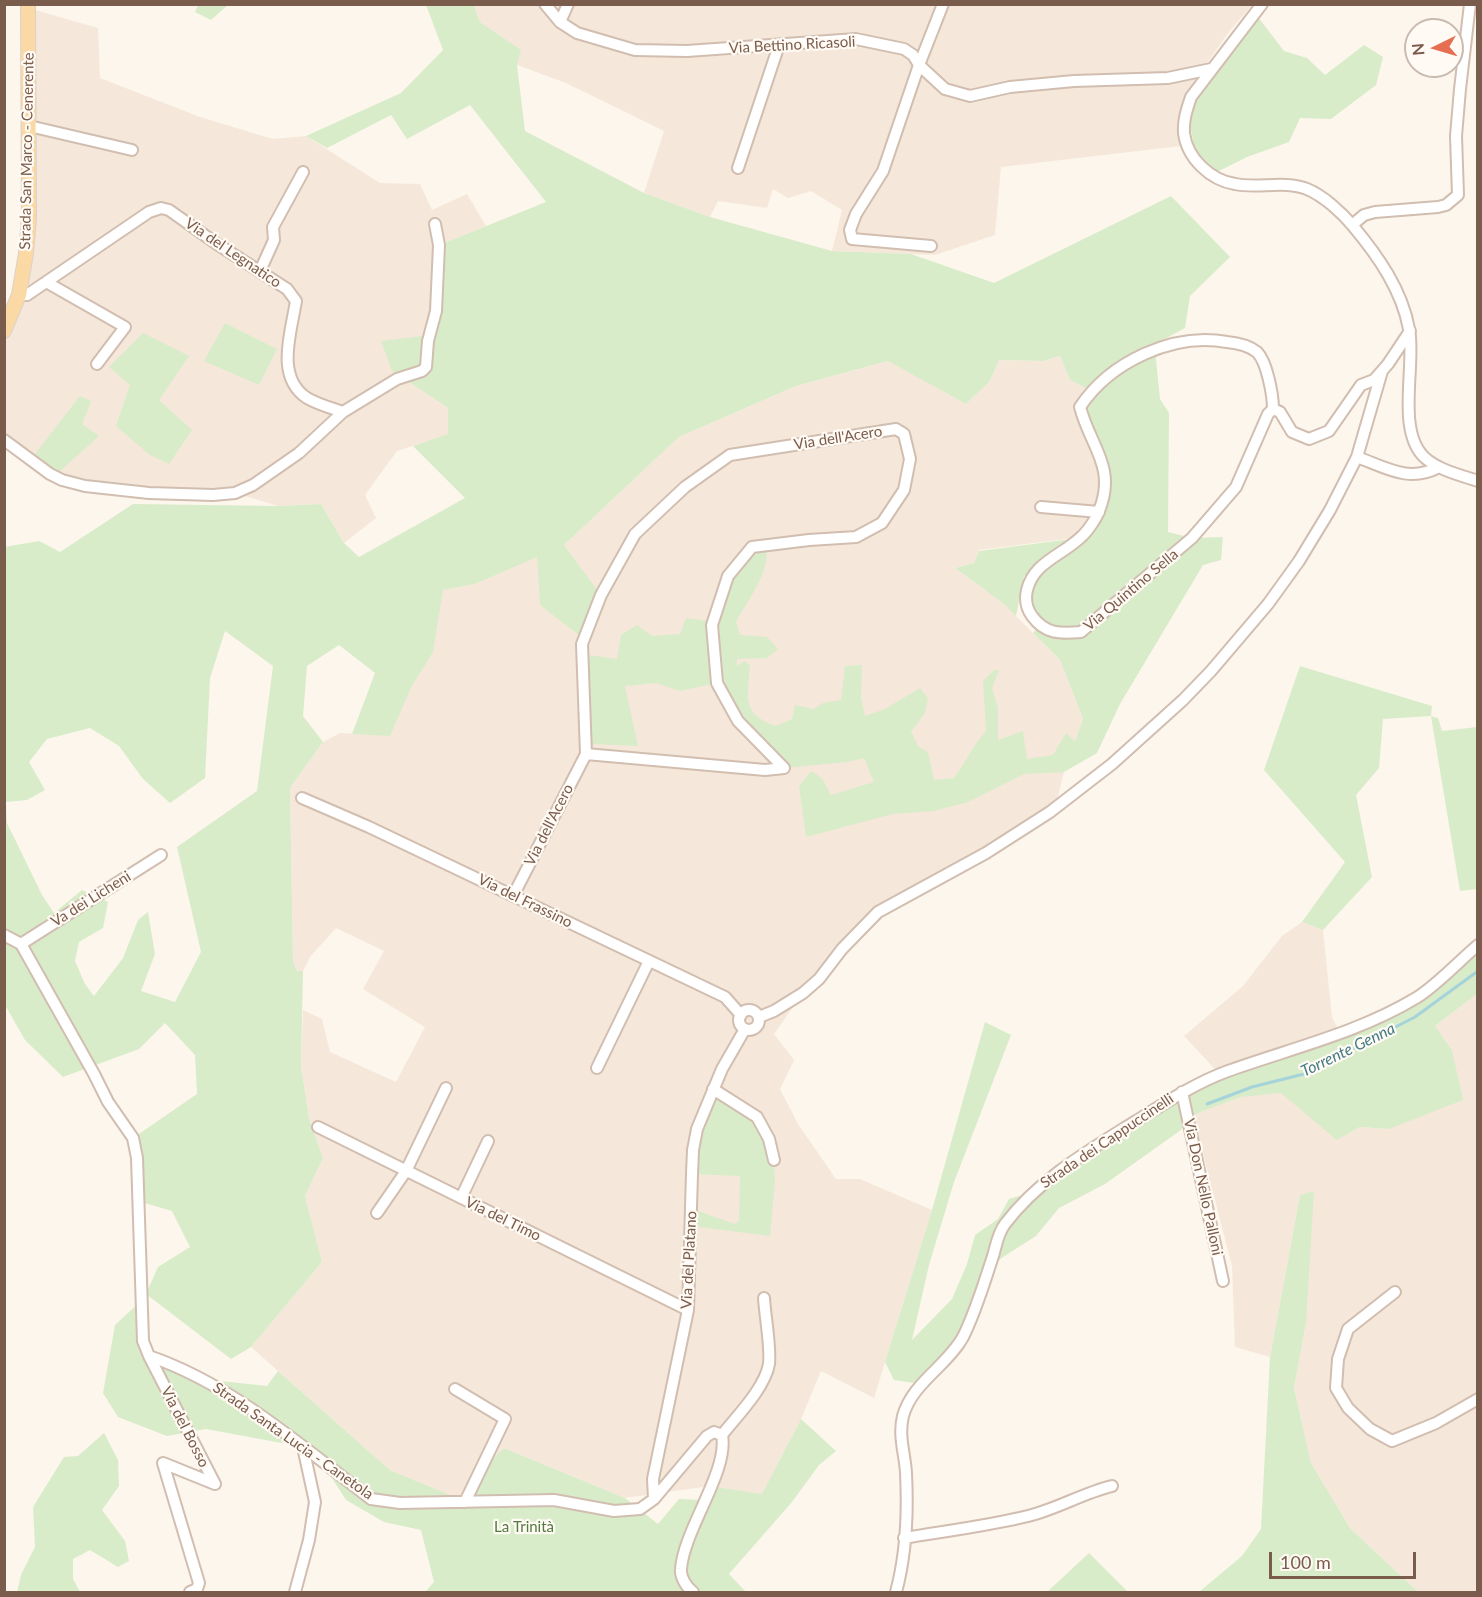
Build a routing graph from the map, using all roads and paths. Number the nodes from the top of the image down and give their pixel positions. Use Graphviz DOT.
graph roads {
  1 [pos="28,4"];
  2 [pos="545,4"];
  3 [pos="568,4"];
  4 [pos="943,4"];
  5 [pos="1262,4"];
  6 [pos="1470,4"];
  7 [pos="560,22"];
  8 [pos="779,45"];
  9 [pos="919,65"];
  10 [pos="1211,69"];
  11 [pos="29,126"];
  12 [pos="132,150"];
  13 [pos="738,168"];
  14 [pos="303,172"];
  15 [pos="435,224"];
  16 [pos="1352,225"];
  17 [pos="931,246"];
  18 [pos="260,271"];
  19 [pos="46,282"];
  20 [pos="18,295"];
  21 [pos="4,331"];
  22 [pos="1410,331"];
  23 [pos="97,364"];
  24 [pos="1382,371"];
  25 [pos="1274,409"];
  26 [pos="343,412"];
  27 [pos="4,440"];
  28 [pos="1357,457"];
  29 [pos="1439,467"];
  30 [pos="1478,481"];
  31 [pos="1041,507"];
  32 [pos="1099,512"];
  33 [pos="586,754"];
  34 [pos="302,798"];
  35 [pos="161,855"];
  36 [pos="513,896"];
  37 [pos="4,935"];
  38 [pos="21,944"];
  39 [pos="1478,945"];
  40 [pos="649,961"];
  41 [pos="741,1015"];
  42 [pos="759,1017"];
  43 [pos="746,1029"];
  44 [pos="597,1068"];
  45 [pos="446,1088"];
  46 [pos="713,1089"];
  47 [pos="1182,1092"];
  48 [pos="318,1127"];
  49 [pos="488,1140"];
  50 [pos="774,1160"];
  51 [pos="406,1171"];
  52 [pos="461,1198"];
  53 [pos="377,1213"];
  54 [pos="1223,1281"];
  55 [pos="1395,1292"];
  56 [pos="764,1298"];
  57 [pos="688,1310"];
  58 [pos="149,1356"];
  59 [pos="455,1389"];
  60 [pos="1478,1399"];
  61 [pos="722,1436"];
  62 [pos="303,1448"];
  63 [pos="1112,1486"];
  64 [pos="654,1499"];
  65 [pos="465,1502"];
  66 [pos="904,1539"];
  67 [pos="190,1593"];
  68 [pos="295,1593"];
  69 [pos="693,1593"];
  70 [pos="896,1593"];
  1 -- 11 [label="main road, Strada San Marco - Cenerente"];
  2 -- 7 [label="street, Via Bettino Ricasoli"];
  3 -- 7 [label="street"];
  4 -- 9 [label="street"];
  5 -- 10 [label="street"];
  6 -- 16 [label="street"];
  7 -- 8 [label="street, Via Bettino Ricasoli"];
  8 -- 9 [label="street, Via Bettino Ricasoli"];
  8 -- 13 [label="street"];
  9 -- 10 [label="street, Via Bettino Ricasoli"];
  9 -- 17 [label="street"];
  10 -- 16 [label="street"];
  11 -- 12 [label="street"];
  11 -- 20 [label="main road, Strada San Marco - Cenerente"];
  14 -- 18 [label="street"];
  15 -- 26 [label="street"];
  16 -- 22 [label="street"];
  18 -- 19 [label="street, Via del Legnatico"];
  18 -- 26 [label="street, Via del Legnatico"];
  19 -- 20 [label="street, Via del Legnatico"];
  19 -- 23 [label="street"];
  20 -- 21 [label="main road, Strada San Marco - Cenerente"];
  22 -- 24 [label="street, Via Quintino Sella"];
  22 -- 29 [label="street"];
  24 -- 25 [label="street, Via Quintino Sella"];
  24 -- 28 [label="street"];
  25 -- 32 [label="street, Via Quintino Sella"];
  25 -- 32 [label="street, Via Quintino Sella"];
  26 -- 27 [label="street"];
  28 -- 29 [label="street"];
  28 -- 42 [label="street"];
  29 -- 30 [label="street"];
  31 -- 32 [label="street"];
  33 -- 33 [label="street, Via dell'Acero"];
  33 -- 36 [label="street, Via dell'Acero"];
  34 -- 36 [label="street, Via del Frassino"];
  35 -- 38 [label="street, Va dei Licheni"];
  36 -- 40 [label="street, Via del Frassino"];
  37 -- 38 [label="street"];
  38 -- 58 [label="street"];
  39 -- 47 [label="street, Strada dei Cappuccinelli"];
  40 -- 41 [label="street, Via del Frassino"];
  40 -- 44 [label="street"];
  41 -- 42 [label="street"];
  41 -- 43 [label="street"];
  42 -- 43 [label="street"];
  43 -- 46 [label="street, Via del Platano"];
  45 -- 51 [label="street"];
  46 -- 50 [label="street"];
  46 -- 57 [label="street, Via del Platano"];
  47 -- 54 [label="street, Via Don Nello Palloni"];
  47 -- 66 [label="street, Strada dei Cappuccinelli"];
  48 -- 51 [label="street, Via del Timo"];
  49 -- 52 [label="street"];
  51 -- 52 [label="street, Via del Timo"];
  51 -- 53 [label="street"];
  52 -- 57 [label="street, Via del Timo"];
  55 -- 60 [label="street"];
  56 -- 61 [label="street, Strada Santa Lucia - Canetola"];
  57 -- 64 [label="street, Via del Platano"];
  58 -- 62 [label="street, Strada Santa Lucia - Canetola"];
  58 -- 67 [label="street, Via del Bosso"];
  59 -- 65 [label="street"];
  61 -- 64 [label="street, Strada Santa Lucia - Canetola"];
  61 -- 69 [label="street"];
  62 -- 65 [label="street, Strada Santa Lucia - Canetola"];
  62 -- 68 [label="street"];
  63 -- 66 [label="street"];
  64 -- 65 [label="street, Strada Santa Lucia - Canetola"];
  66 -- 70 [label="street, Strada dei Cappuccinelli"];
}
